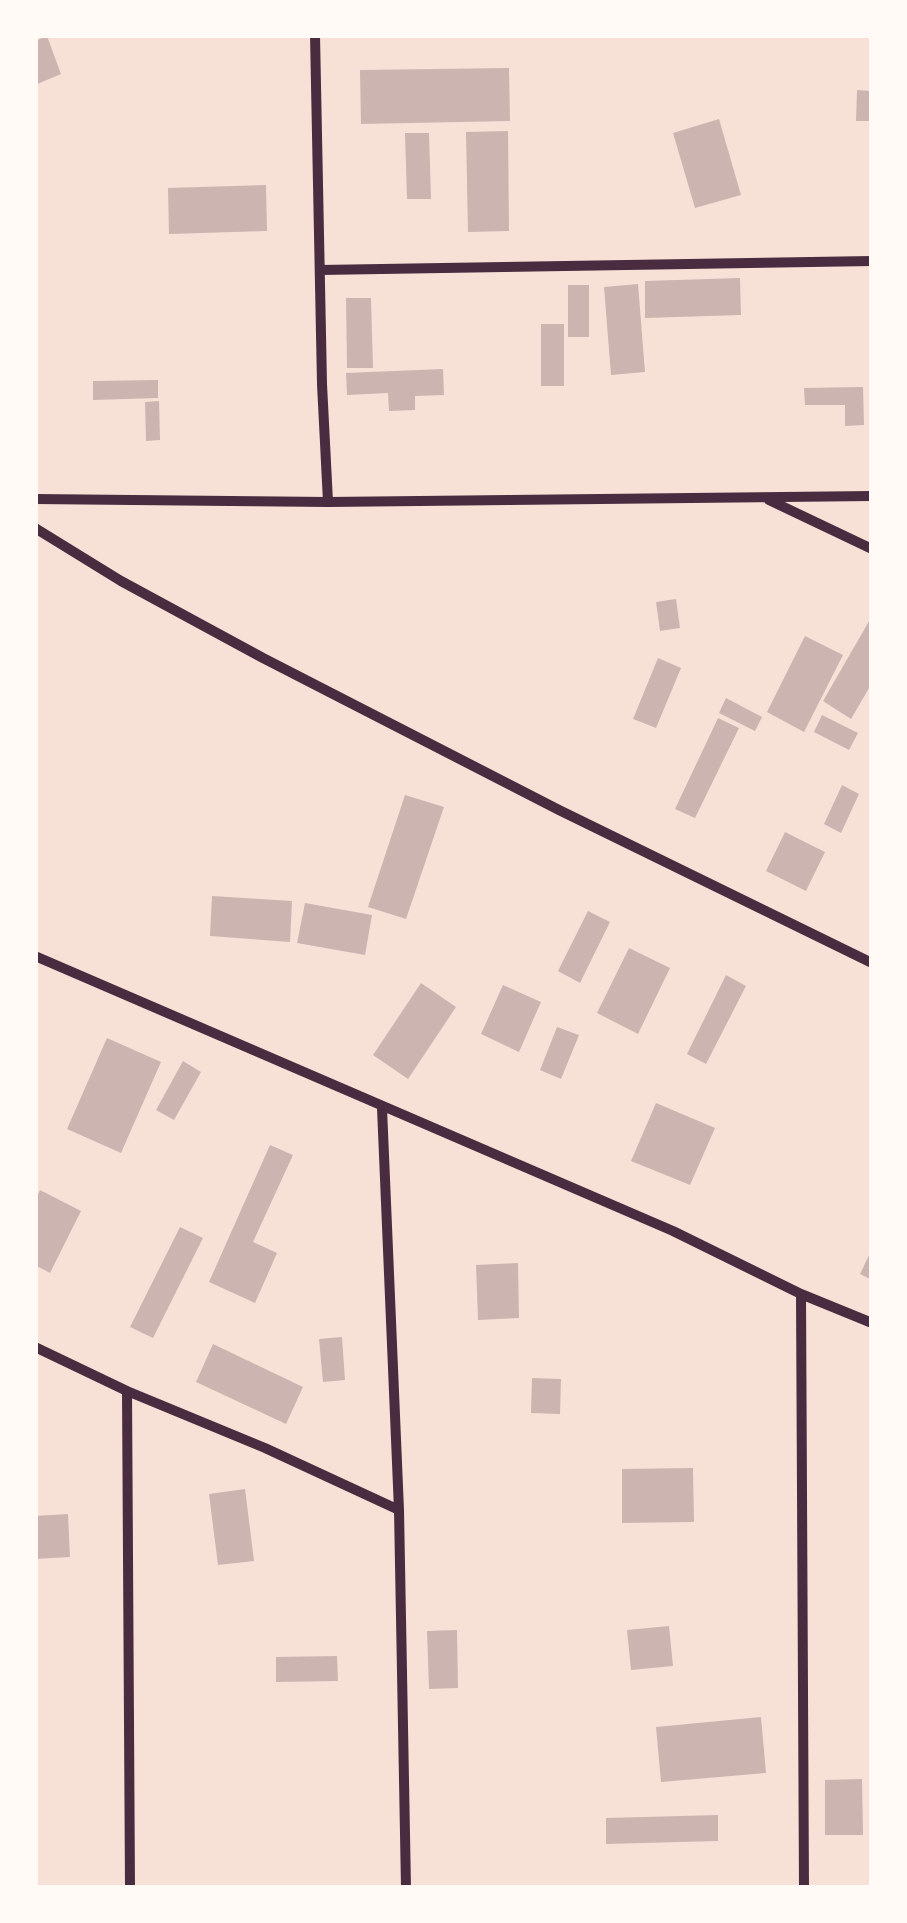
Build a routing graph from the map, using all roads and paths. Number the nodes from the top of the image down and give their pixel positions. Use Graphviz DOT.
graph roads {
  1 [pos="315,35"];
  2 [pos="872,261"];
  3 [pos="320,270"];
  4 [pos="872,496"];
  5 [pos="35,499"];
  6 [pos="767,499"];
  7 [pos="328,502"];
  8 [pos="35,528"];
  9 [pos="872,549"];
  10 [pos="35,956"];
  11 [pos="872,963"];
  12 [pos="382,1108"];
  13 [pos="801,1294"];
  14 [pos="872,1323"];
  15 [pos="35,1347"];
  16 [pos="127,1391"];
  17 [pos="398,1510"];
  18 [pos="130,1888"];
  19 [pos="406,1888"];
  20 [pos="804,1888"];
  1 -- 3 [label="street"];
  2 -- 3 [label="street"];
  3 -- 7 [label="street"];
  4 -- 6 [label="street"];
  5 -- 7 [label="street"];
  6 -- 7 [label="street"];
  6 -- 9 [label="street"];
  8 -- 11 [label="street"];
  10 -- 12 [label="street"];
  12 -- 13 [label="street"];
  12 -- 17 [label="street"];
  13 -- 14 [label="street"];
  13 -- 20 [label="street"];
  15 -- 16 [label="street"];
  16 -- 17 [label="street"];
  16 -- 18 [label="street"];
  17 -- 19 [label="street"];
}
